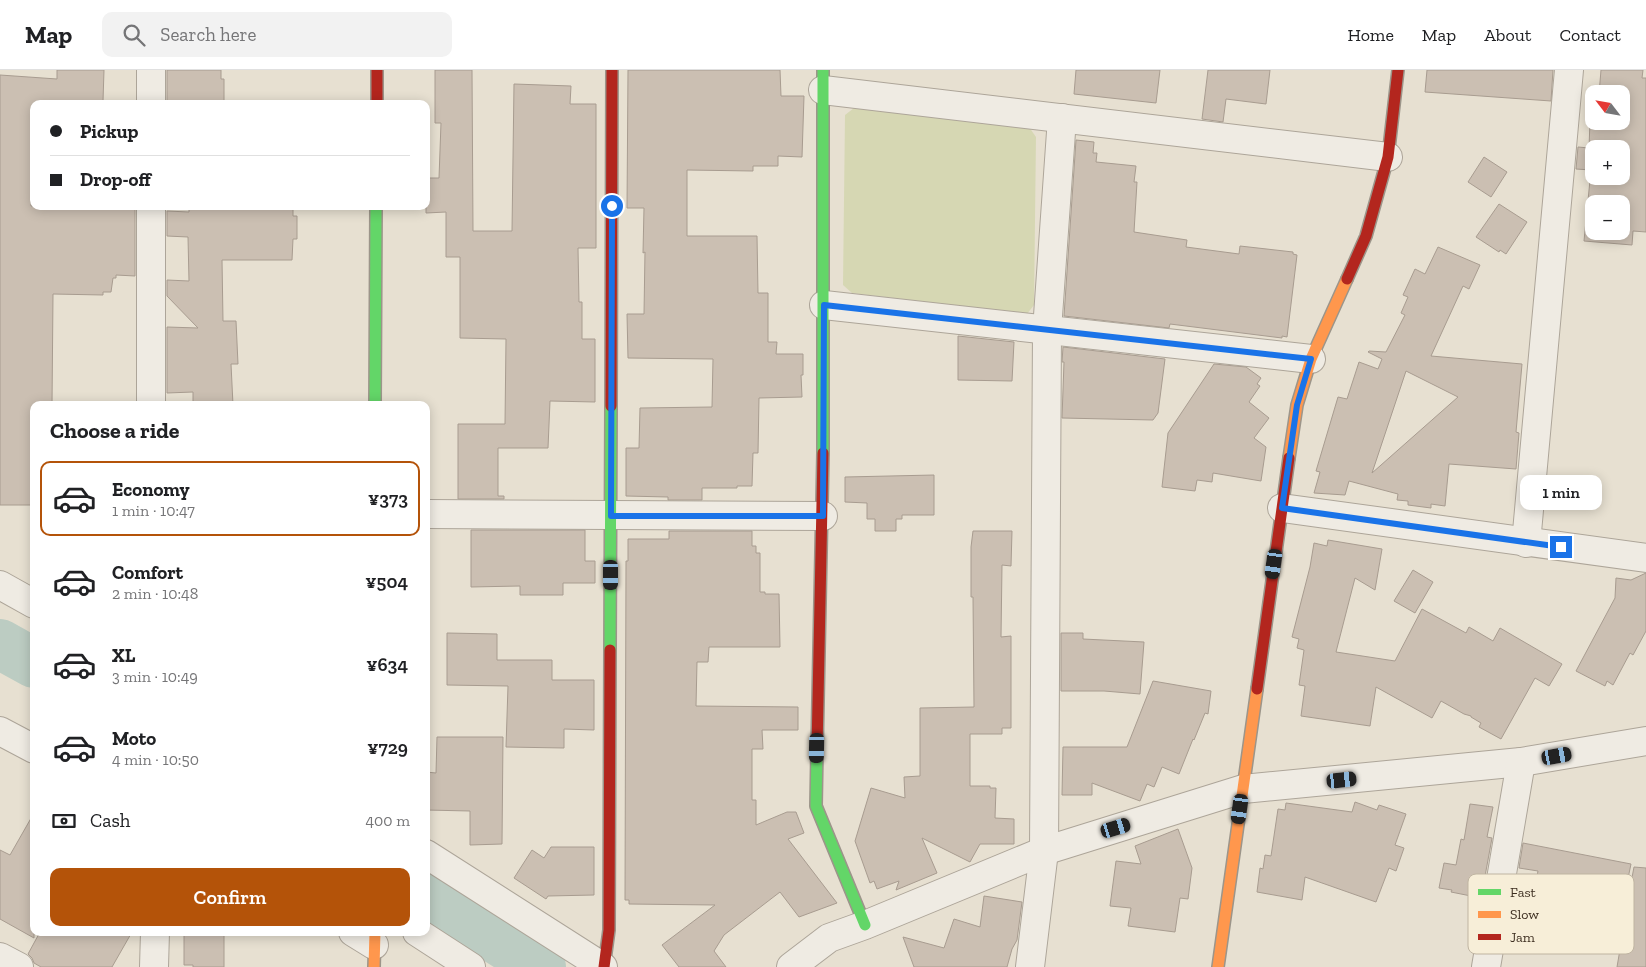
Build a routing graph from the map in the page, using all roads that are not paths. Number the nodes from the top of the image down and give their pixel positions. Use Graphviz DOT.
graph roads {
  1 [pos="151,70"];
  2 [pos="377,70"];
  3 [pos="612,70"];
  4 [pos="1398,70"];
  5 [pos="1569,70"];
  6 [pos="823,80"];
  7 [pos="151,100"];
  8 [pos="377,100"];
  9 [pos="1062,118"];
  10 [pos="1388,158"];
  11 [pos="151,210"];
  12 [pos="376,210"];
  13 [pos="824,305"];
  14 [pos="1047,330"];
  15 [pos="1311,359"];
  16 [pos="151,401"];
  17 [pos="375,401"];
  18 [pos="1282,508"];
  19 [pos="430,514"];
  20 [pos="611,516"];
  21 [pos="823,516"];
  22 [pos="1526,543"];
  23 [pos="1646,558"];
  24 [pos="0,585"];
  25 [pos="30,602"];
  26 [pos="0,730"];
  27 [pos="1646,741"];
  28 [pos="30,748"];
  29 [pos="1522,762"];
  30 [pos="1243,789"];
  31 [pos="1044,850"];
  32 [pos="430,857"];
  33 [pos="1502,874"];
  34 [pos="865,924"];
  35 [pos="155,936"];
  36 [pos="423,936"];
  37 [pos="1488,954"];
  38 [pos="0,957"];
  39 [pos="19,967"];
  40 [pos="154,967"];
  41 [pos="471,967"];
  42 [pos="604,967"];
  43 [pos="791,967"];
  44 [pos="1030,967"];
  45 [pos="1218,967"];
  46 [pos="1486,967"];
  1 -- 7 [label="street"];
  2 -- 8 [label="street"];
  3 -- 20 [label="street"];
  4 -- 10 [label="street"];
  5 -- 22 [label="street"];
  6 -- 9 [label="street"];
  6 -- 13 [label="street"];
  9 -- 10 [label="street"];
  9 -- 14 [label="street"];
  10 -- 15 [label="street"];
  11 -- 16 [label="street"];
  12 -- 17 [label="street"];
  13 -- 14 [label="street"];
  13 -- 21 [label="street"];
  14 -- 15 [label="street"];
  14 -- 31 [label="street"];
  15 -- 18 [label="street"];
  18 -- 22 [label="street"];
  18 -- 30 [label="street"];
  19 -- 20 [label="street"];
  20 -- 21 [label="street"];
  20 -- 42 [label="street"];
  21 -- 34 [label="street"];
  22 -- 23 [label="street"];
  24 -- 25 [label="street"];
  26 -- 28 [label="street"];
  27 -- 29 [label="street"];
  29 -- 30 [label="street"];
  29 -- 33 [label="street"];
  30 -- 31 [label="street"];
  30 -- 45 [label="street"];
  31 -- 34 [label="street"];
  31 -- 44 [label="street"];
  32 -- 42 [label="street"];
  34 -- 43 [label="street"];
  35 -- 40 [label="street"];
  36 -- 41 [label="street"];
  37 -- 46 [label="street"];
  38 -- 39 [label="street"];
}
